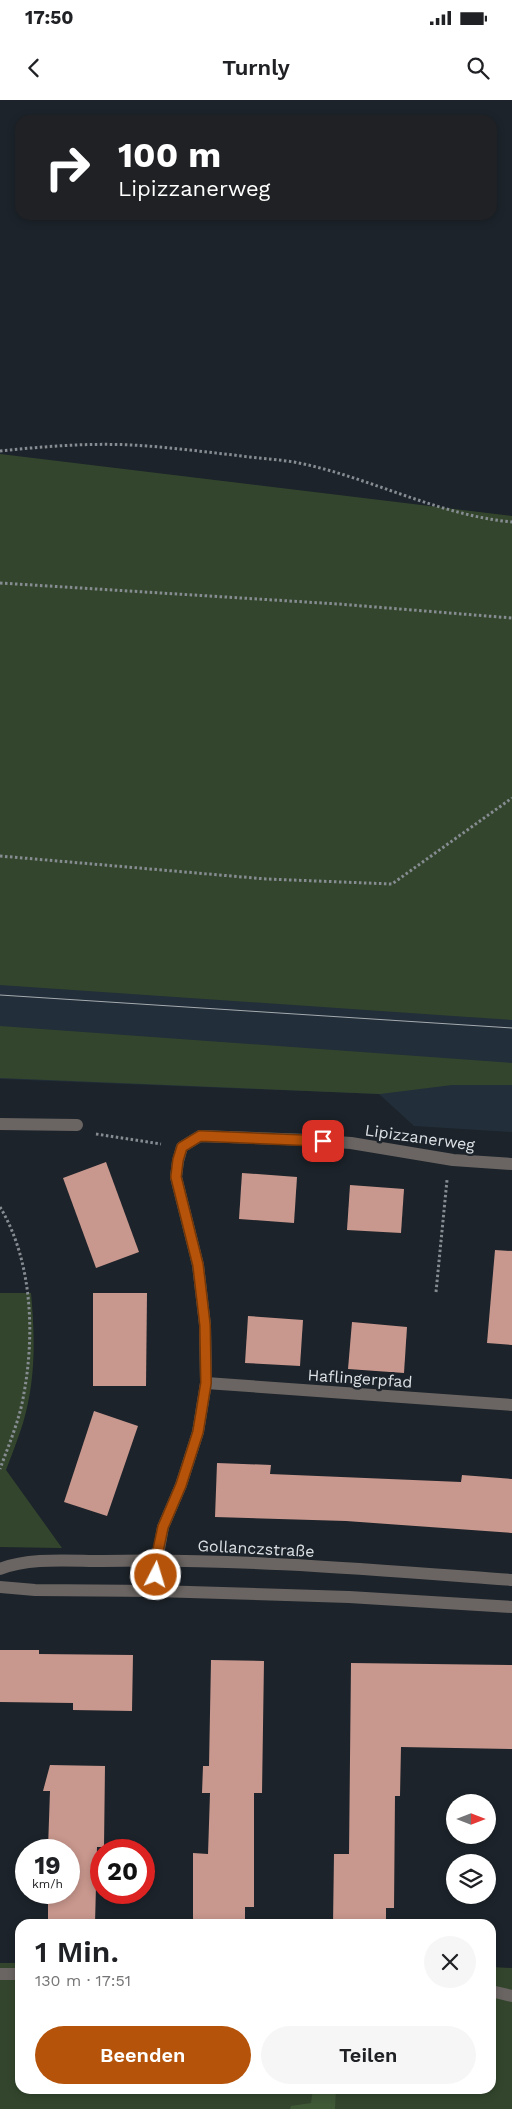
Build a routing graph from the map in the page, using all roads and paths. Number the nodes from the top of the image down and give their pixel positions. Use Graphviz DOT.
graph roads {
  1 [pos="0,451"];
  2 [pos="512,522"];
  3 [pos="0,584"];
  4 [pos="512,618"];
  5 [pos="512,798"];
  6 [pos="0,856"];
  7 [pos="0,1124"];
  8 [pos="77,1125"];
  9 [pos="182,1147"];
  10 [pos="449,1159"];
  11 [pos="512,1164"];
  12 [pos="0,1207"];
  13 [pos="436,1292"];
  14 [pos="206,1383"];
  15 [pos="512,1404"];
  16 [pos="0,1469"];
  17 [pos="156,1560"];
  18 [pos="0,1569"];
  19 [pos="512,1580"];
  20 [pos="0,1588"];
  21 [pos="156,1591"];
  22 [pos="512,1607"];
  23 [pos="0,1974"];
  24 [pos="15,1974"];
  25 [pos="496,1992"];
  26 [pos="512,1996"];
  1 -- 2 [label="path"];
  3 -- 4 [label="path"];
  5 -- 6 [label="path"];
  7 -- 8 [label="street"];
  8 -- 9 [label="path"];
  9 -- 10 [label="street, Lipizzanerweg"];
  9 -- 14 [label="street"];
  10 -- 11 [label="street, Lipizzanerweg"];
  10 -- 13 [label="path"];
  12 -- 16 [label="path"];
  14 -- 15 [label="street, Haflingerpfad"];
  14 -- 17 [label="street"];
  17 -- 18 [label="street, Gollanczstraße"];
  17 -- 19 [label="street, Gollanczstraße"];
  17 -- 21 [label="street"];
  20 -- 21 [label="street"];
  21 -- 22 [label="street"];
  23 -- 24 [label="street"];
  25 -- 26 [label="street"];
}
